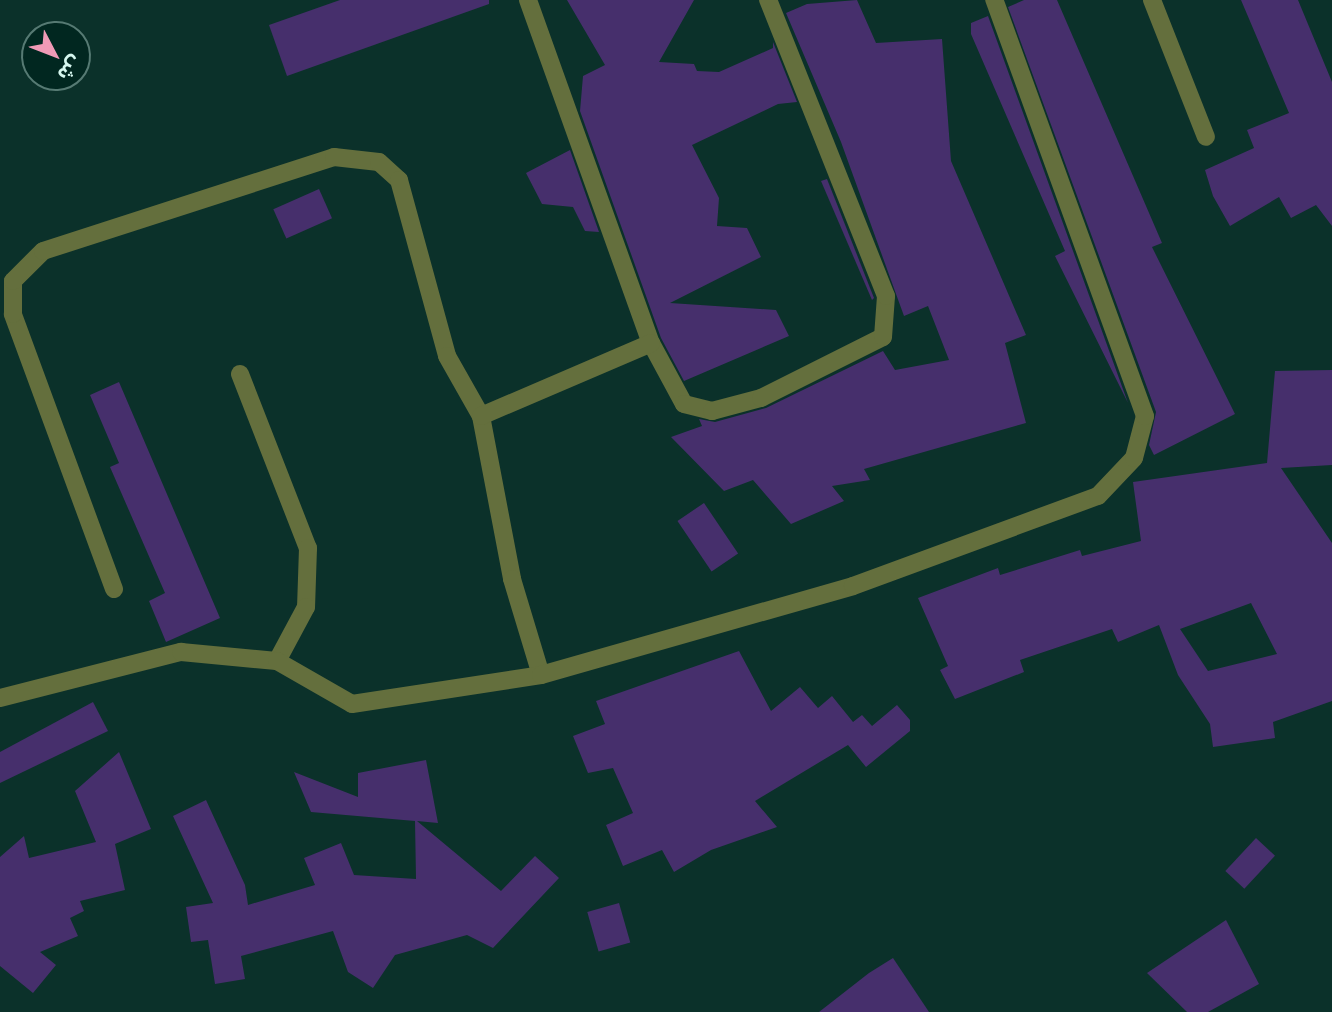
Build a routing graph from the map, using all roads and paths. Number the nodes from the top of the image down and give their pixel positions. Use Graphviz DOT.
graph roads {
  1 [pos="528,0"];
  2 [pos="768,0"];
  3 [pos="994,0"];
  4 [pos="1152,0"];
  5 [pos="1206,137"];
  6 [pos="651,343"];
  7 [pos="240,374"];
  8 [pos="481,416"];
  9 [pos="114,589"];
  10 [pos="277,661"];
  11 [pos="541,675"];
  12 [pos="0,698"];
  1 -- 6 [label="street"];
  2 -- 6 [label="street"];
  3 -- 11 [label="street"];
  4 -- 5 [label="street"];
  6 -- 8 [label="street"];
  7 -- 10 [label="street"];
  8 -- 9 [label="street"];
  8 -- 11 [label="street"];
  10 -- 11 [label="street"];
  10 -- 12 [label="street"];
}
